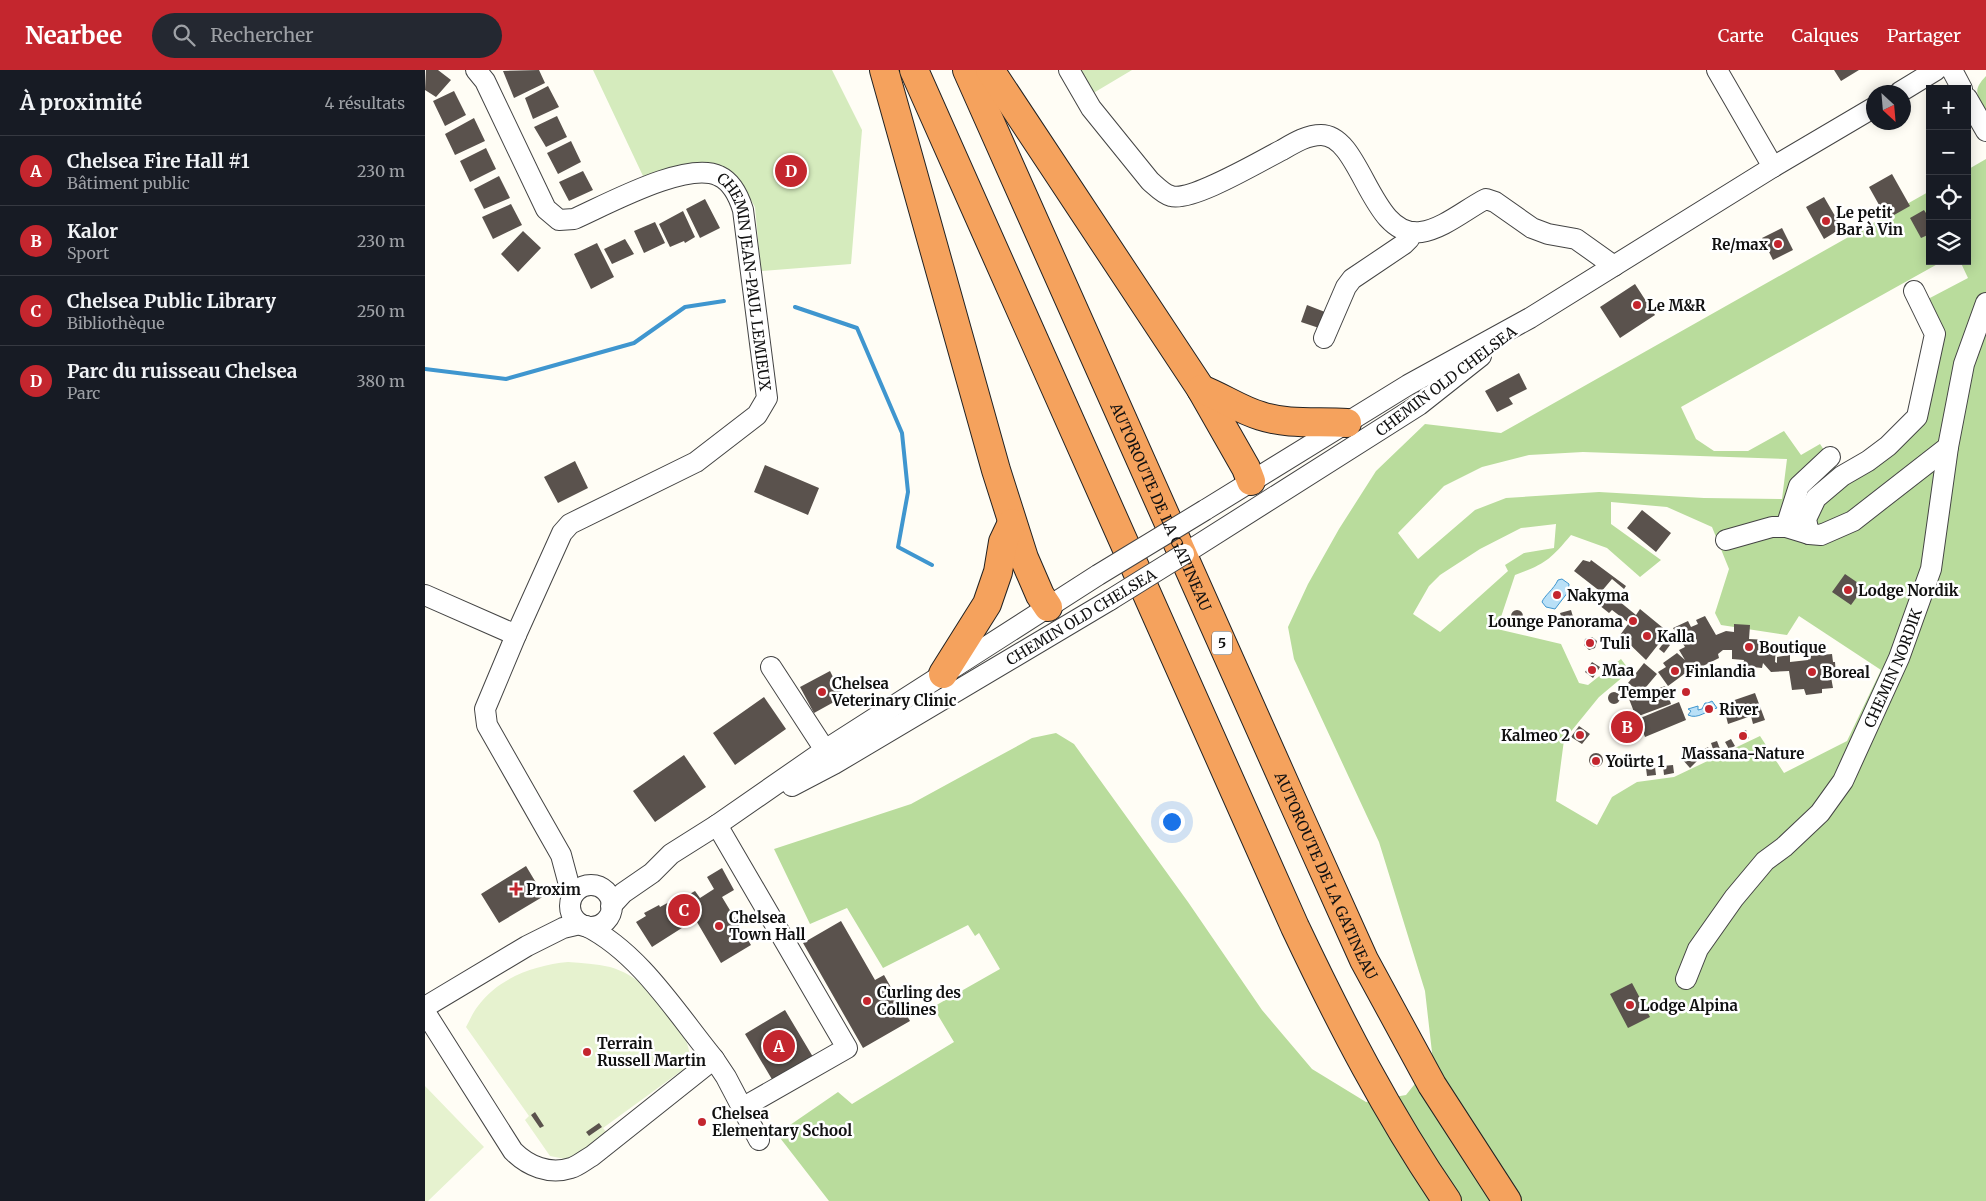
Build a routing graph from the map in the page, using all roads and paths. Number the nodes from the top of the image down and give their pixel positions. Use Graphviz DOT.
graph roads {
  1 [pos="476,70"];
  2 [pos="884,70"];
  3 [pos="914,70"];
  4 [pos="967,70"];
  5 [pos="990,70"];
  6 [pos="1069,70"];
  7 [pos="1717,70"];
  8 [pos="1936,70"];
  9 [pos="1951,70"];
  10 [pos="1911,85"];
  11 [pos="1960,85"];
  12 [pos="1971,105"];
  13 [pos="1866,112"];
  14 [pos="1986,131"];
  15 [pos="1773,167"];
  16 [pos="1412,232"];
  17 [pos="1576,239"];
  18 [pos="1614,266"];
  19 [pos="1588,281"];
  20 [pos="1914,291"];
  21 [pos="1986,303"];
  22 [pos="1530,318"];
  23 [pos="1324,338"];
  24 [pos="1201,389"];
  25 [pos="1347,423"];
  26 [pos="1948,447"];
  27 [pos="1830,457"];
  28 [pos="1251,481"];
  29 [pos="1792,484"];
  30 [pos="1816,498"];
  31 [pos="1241,519"];
  32 [pos="1012,523"];
  33 [pos="1786,528"];
  34 [pos="1809,534"];
  35 [pos="1727,540"];
  36 [pos="425,595"];
  37 [pos="1048,607"];
  38 [pos="1071,624"];
  39 [pos="516,634"];
  40 [pos="771,667"];
  41 [pos="943,674"];
  42 [pos="825,750"];
  43 [pos="717,825"];
  44 [pos="671,854"];
  45 [pos="561,855"];
  46 [pos="595,886"];
  47 [pos="571,900"];
  48 [pos="611,909"];
  49 [pos="583,925"];
  50 [pos="527,946"];
  51 [pos="637,964"];
  52 [pos="1686,979"];
  53 [pos="425,1007"];
  54 [pos="425,1012"];
  55 [pos="714,1059"];
  56 [pos="742,1108"];
  57 [pos="759,1140"];
  58 [pos="1447,1201"];
  59 [pos="1507,1201"];
  1 -- 39 [label="street, CHEMIN JEAN-PAUL LEMIEUX"];
  2 -- 32 [label="highway"];
  3 -- 58 [label="highway"];
  4 -- 59 [label="highway, AUTOROUTE DE LA GATINEAU / 5"];
  5 -- 24 [label="highway"];
  6 -- 16 [label="street"];
  7 -- 15 [label="street"];
  8 -- 10 [label="street"];
  9 -- 11 [label="street"];
  12 -- 14 [label="street"];
  13 -- 15 [label="street, CHEMIN OLD CHELSEA"];
  15 -- 18 [label="street, CHEMIN OLD CHELSEA"];
  16 -- 17 [label="street"];
  16 -- 23 [label="street"];
  17 -- 18 [label="street"];
  17 -- 19 [label="street"];
  18 -- 19 [label="street, CHEMIN OLD CHELSEA"];
  19 -- 22 [label="street, CHEMIN OLD CHELSEA"];
  20 -- 30 [label="street"];
  21 -- 26 [label="street, CHEMIN NORDIK"];
  22 -- 25 [label="street, CHEMIN OLD CHELSEA"];
  22 -- 31 [label="street, CHEMIN OLD CHELSEA"];
  24 -- 25 [label="highway"];
  24 -- 28 [label="highway"];
  25 -- 28 [label="street, CHEMIN OLD CHELSEA"];
  26 -- 34 [label="street"];
  26 -- 52 [label="street, CHEMIN NORDIK"];
  27 -- 29 [label="street"];
  28 -- 31 [label="street"];
  28 -- 37 [label="street, CHEMIN OLD CHELSEA, bridge"];
  29 -- 30 [label="street"];
  29 -- 33 [label="street"];
  30 -- 34 [label="street"];
  31 -- 38 [label="street, CHEMIN OLD CHELSEA, bridge"];
  32 -- 37 [label="highway"];
  32 -- 41 [label="highway"];
  33 -- 34 [label="street"];
  33 -- 35 [label="street"];
  36 -- 39 [label="street"];
  37 -- 38 [label="street"];
  37 -- 41 [label="street, CHEMIN OLD CHELSEA"];
  38 -- 43 [label="street, CHEMIN OLD CHELSEA"];
  39 -- 45 [label="street, CHEMIN JEAN-PAUL LEMIEUX"];
  40 -- 42 [label="street"];
  41 -- 42 [label="street, CHEMIN OLD CHELSEA"];
  42 -- 43 [label="street, CHEMIN OLD CHELSEA"];
  43 -- 44 [label="street, CHEMIN OLD CHELSEA"];
  43 -- 56 [label="street"];
  44 -- 46 [label="street, CHEMIN OLD CHELSEA"];
  44 -- 48 [label="street, CHEMIN OLD CHELSEA"];
  45 -- 46 [label="street, CHEMIN JEAN-PAUL LEMIEUX"];
  45 -- 47 [label="street, CHEMIN JEAN-PAUL LEMIEUX"];
  46 -- 47 [label="street"];
  46 -- 48 [label="street"];
  47 -- 49 [label="street"];
  47 -- 50 [label="street"];
  48 -- 49 [label="street"];
  48 -- 51 [label="street"];
  49 -- 50 [label="street"];
  49 -- 51 [label="street"];
  50 -- 53 [label="street"];
  51 -- 55 [label="street"];
  54 -- 55 [label="street"];
  55 -- 56 [label="street"];
  56 -- 57 [label="street"];
}
